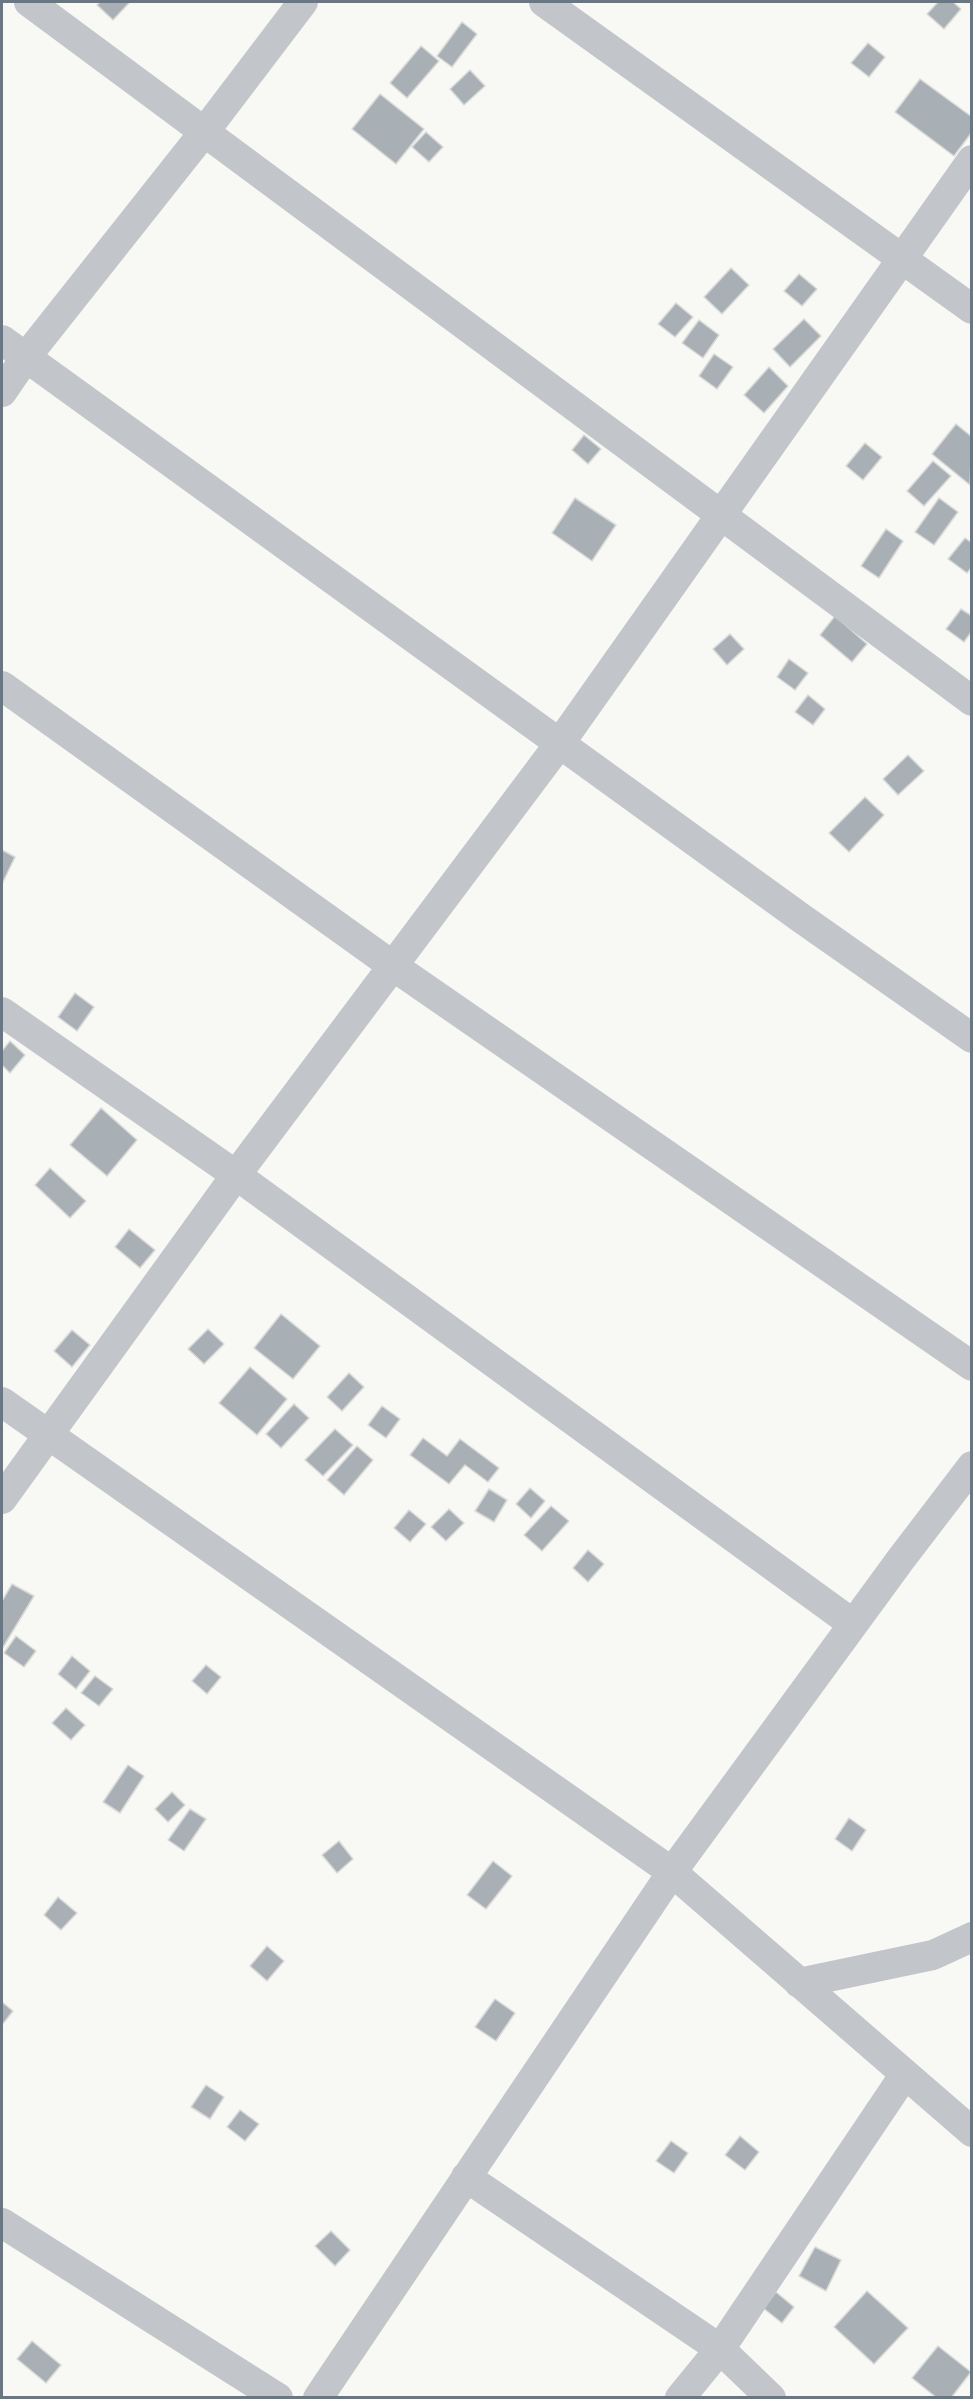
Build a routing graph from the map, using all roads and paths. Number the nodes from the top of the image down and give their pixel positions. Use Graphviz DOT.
graph roads {
  1 [pos="29,2"];
  2 [pos="303,2"];
  3 [pos="544,2"];
  4 [pos="205,131"];
  5 [pos="972,160"];
  6 [pos="901,260"];
  7 [pos="972,309"];
  8 [pos="2,340"];
  9 [pos="26,357"];
  10 [pos="2,392"];
  11 [pos="721,515"];
  12 [pos="2,686"];
  13 [pos="972,701"];
  14 [pos="560,743"];
  15 [pos="393,966"];
  16 [pos="2,1012"];
  17 [pos="972,1038"];
  18 [pos="236,1175"];
  19 [pos="972,1366"];
  20 [pos="2,1402"];
  21 [pos="46,1434"];
  22 [pos="972,1466"];
  23 [pos="2,1499"];
  24 [pos="853,1624"];
  25 [pos="672,1872"];
  26 [pos="972,1937"];
  27 [pos="799,1983"];
  28 [pos="904,2074"];
  29 [pos="972,2132"];
  30 [pos="466,2177"];
  31 [pos="2,2223"];
  32 [pos="720,2349"];
  33 [pos="278,2397"];
  34 [pos="318,2397"];
  35 [pos="680,2397"];
  36 [pos="771,2397"];
  1 -- 4 [label="street"];
  2 -- 4 [label="street"];
  3 -- 6 [label="street"];
  4 -- 9 [label="street"];
  4 -- 11 [label="street"];
  5 -- 6 [label="street"];
  6 -- 7 [label="street"];
  6 -- 11 [label="street"];
  8 -- 9 [label="street"];
  9 -- 10 [label="street"];
  9 -- 14 [label="street"];
  11 -- 13 [label="street"];
  11 -- 14 [label="street"];
  12 -- 15 [label="street"];
  14 -- 15 [label="street"];
  14 -- 17 [label="street"];
  15 -- 18 [label="street"];
  15 -- 19 [label="street"];
  16 -- 18 [label="street"];
  18 -- 21 [label="street"];
  18 -- 24 [label="street"];
  20 -- 21 [label="street"];
  21 -- 23 [label="street"];
  21 -- 25 [label="street"];
  22 -- 24 [label="street"];
  24 -- 25 [label="street"];
  25 -- 27 [label="street"];
  25 -- 30 [label="street"];
  26 -- 27 [label="street"];
  27 -- 28 [label="street"];
  28 -- 29 [label="street"];
  28 -- 32 [label="street"];
  30 -- 32 [label="street"];
  30 -- 34 [label="street"];
  31 -- 33 [label="street"];
  32 -- 35 [label="street"];
  32 -- 36 [label="street"];
}
